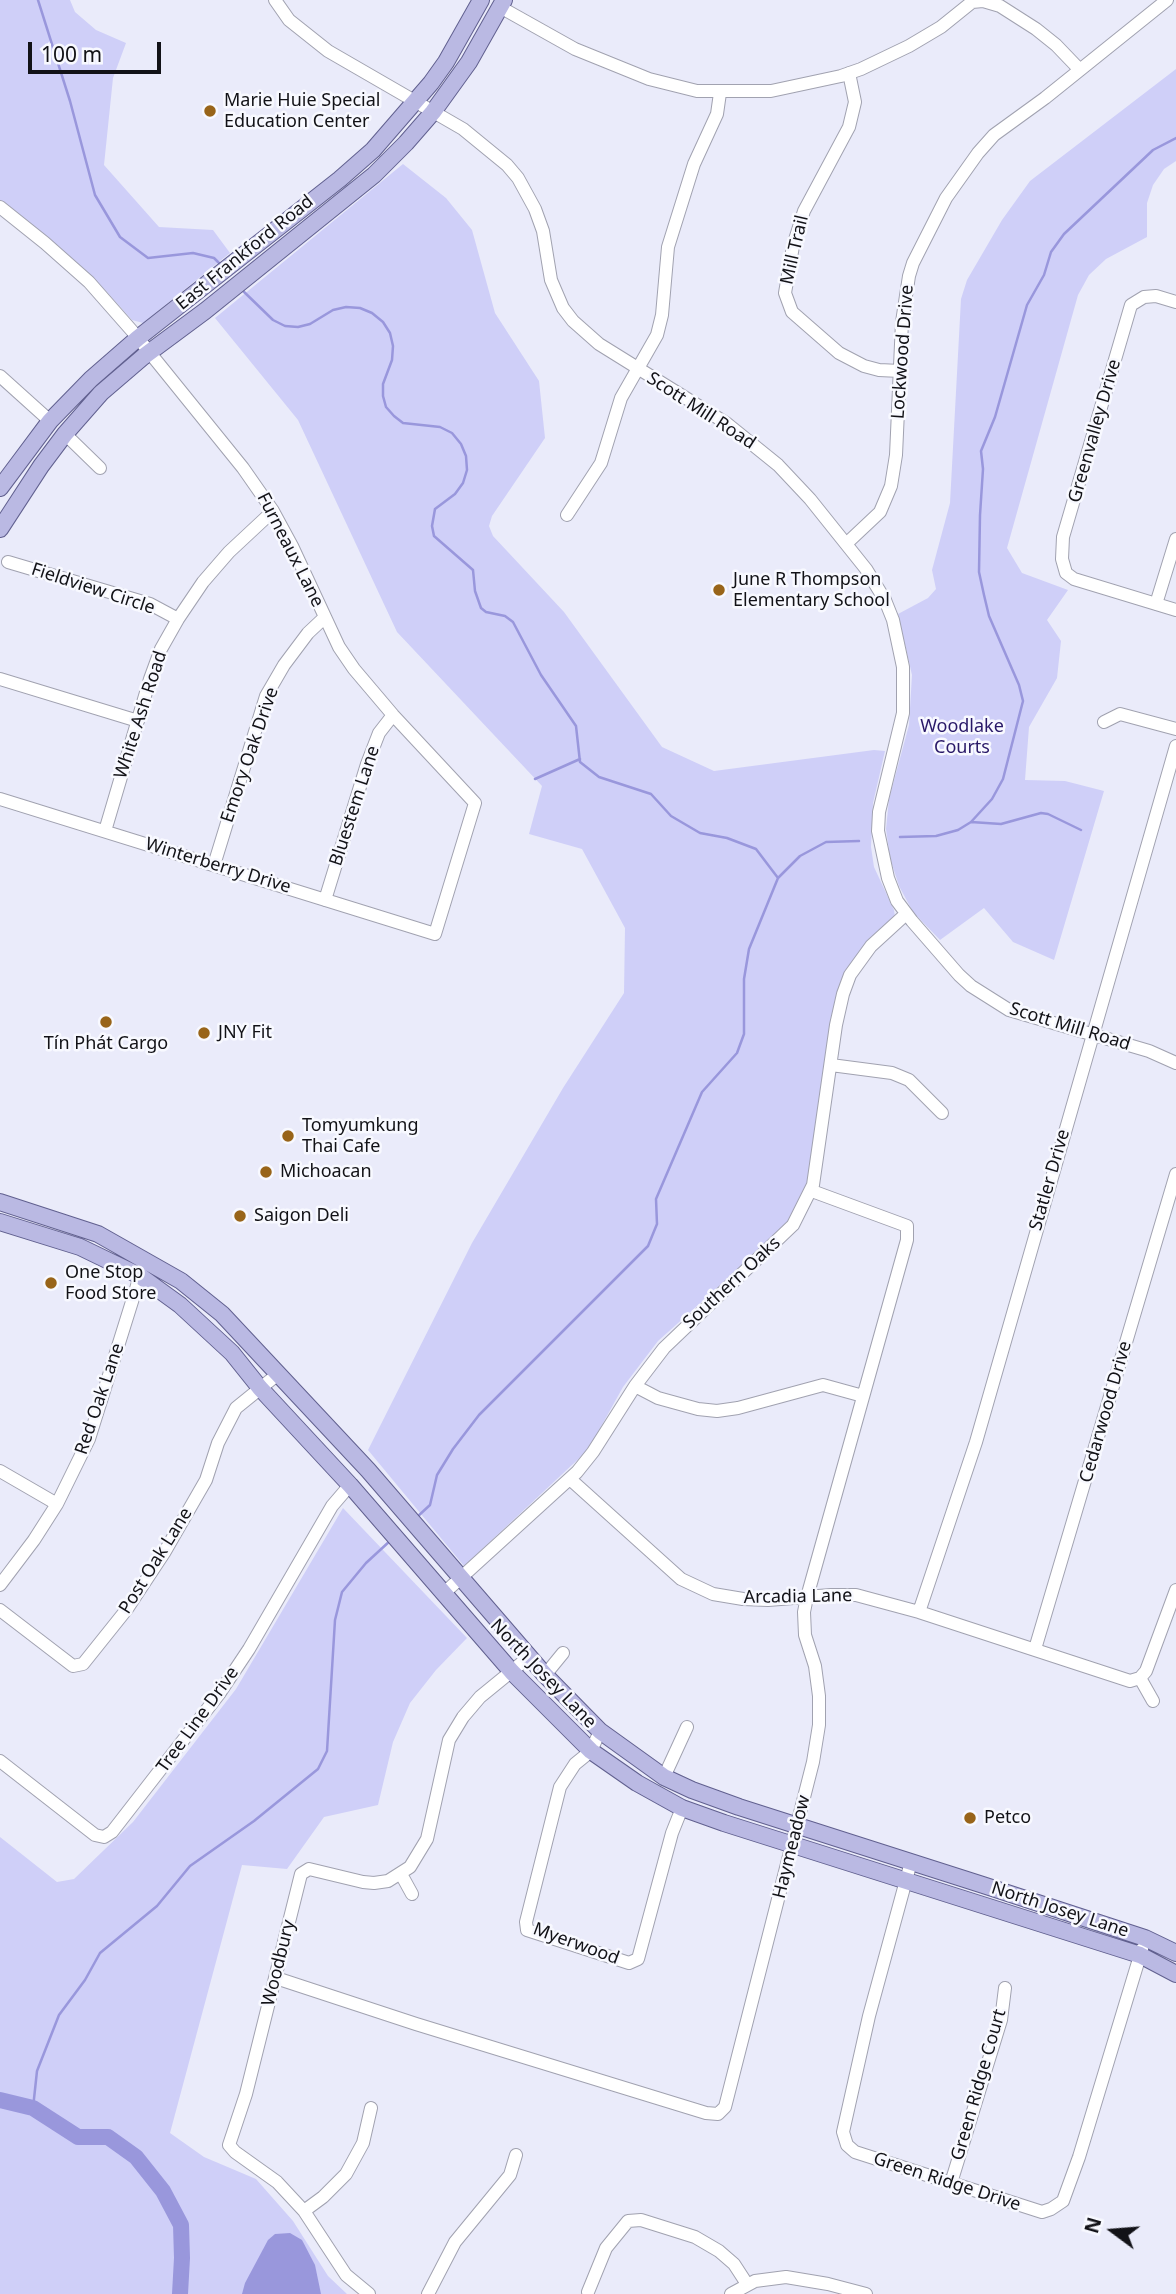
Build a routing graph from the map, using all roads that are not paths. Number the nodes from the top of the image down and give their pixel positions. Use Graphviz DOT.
graph roads {
  1 [pos="275,0"];
  2 [pos="481,0"];
  3 [pos="1167,0"];
  4 [pos="502,3"];
  5 [pos="1080,70"];
  6 [pos="849,73"];
  7 [pos="720,93"];
  8 [pos="416,102"];
  9 [pos="433,112"];
  10 [pos="341,179"];
  11 [pos="0,207"];
  12 [pos="318,220"];
  13 [pos="1176,302"];
  14 [pos="138,338"];
  15 [pos="149,352"];
  16 [pos="638,370"];
  17 [pos="900,371"];
  18 [pos="0,376"];
  19 [pos="50,421"];
  20 [pos="65,434"];
  21 [pos="18,461"];
  22 [pos="100,468"];
  23 [pos="0,488"];
  24 [pos="0,509"];
  25 [pos="273,511"];
  26 [pos="567,514"];
  27 [pos="0,527"];
  28 [pos="1176,540"];
  29 [pos="846,544"];
  30 [pos="8,562"];
  31 [pos="1156,604"];
  32 [pos="1176,610"];
  33 [pos="324,618"];
  34 [pos="178,619"];
  35 [pos="0,679"];
  36 [pos="393,715"];
  37 [pos="138,721"];
  38 [pos="1104,722"];
  39 [pos="1176,729"];
  40 [pos="1176,746"];
  41 [pos="0,799"];
  42 [pos="104,831"];
  43 [pos="214,865"];
  44 [pos="325,900"];
  45 [pos="906,914"];
  46 [pos="435,934"];
  47 [pos="1092,1034"];
  48 [pos="1176,1063"];
  49 [pos="831,1065"];
  50 [pos="942,1113"];
  51 [pos="1176,1174"];
  52 [pos="812,1191"];
  53 [pos="0,1202"];
  54 [pos="41,1214"];
  55 [pos="0,1222"];
  56 [pos="39,1233"];
  57 [pos="140,1276"];
  58 [pos="278,1374"];
  59 [pos="635,1385"];
  60 [pos="260,1388"];
  61 [pos="863,1396"];
  62 [pos="0,1471"];
  63 [pos="570,1479"];
  64 [pos="350,1485"];
  65 [pos="57,1504"];
  66 [pos="461,1578"];
  67 [pos="0,1585"];
  68 [pos="1176,1590"];
  69 [pos="443,1594"];
  70 [pos="807,1597"];
  71 [pos="0,1610"];
  72 [pos="919,1612"];
  73 [pos="1035,1649"];
  74 [pos="563,1653"];
  75 [pos="529,1657"];
  76 [pos="512,1672"];
  77 [pos="545,1675"];
  78 [pos="1140,1678"];
  79 [pos="1153,1701"];
  80 [pos="687,1727"];
  81 [pos="600,1731"];
  82 [pos="591,1751"];
  83 [pos="0,1760"];
  84 [pos="664,1777"];
  85 [pos="682,1808"];
  86 [pos="796,1825"];
  87 [pos="793,1846"];
  88 [pos="911,1862"];
  89 [pos="401,1874"];
  90 [pos="905,1882"];
  91 [pos="412,1894"];
  92 [pos="1145,1938"];
  93 [pos="1176,1953"];
  94 [pos="1140,1955"];
  95 [pos="1176,1974"];
  96 [pos="276,1978"];
  97 [pos="1005,1987"];
  98 [pos="371,2108"];
  99 [pos="516,2155"];
  100 [pos="951,2183"];
  101 [pos="304,2211"];
  102 [pos="747,2284"];
  103 [pos="588,2292"];
  104 [pos="369,2294"];
  105 [pos="428,2294"];
  106 [pos="731,2294"];
  107 [pos="866,2294"];
  1 -- 8 [label="street, Scott Mill Road"];
  2 -- 8 [label="main road, East Frankford Road"];
  3 -- 5 [label="street, Lockwood Drive"];
  4 -- 7 [label="street"];
  4 -- 9 [label="main road, East Frankford Road"];
  5 -- 6 [label="street"];
  5 -- 17 [label="street, Lockwood Drive"];
  6 -- 7 [label="street"];
  6 -- 17 [label="street, Mill Trail"];
  7 -- 16 [label="street"];
  8 -- 9 [label="street, Scott Mill Road"];
  8 -- 10 [label="main road, East Frankford Road"];
  9 -- 12 [label="main road, East Frankford Road"];
  9 -- 16 [label="street, Scott Mill Road"];
  10 -- 12 [label="main road"];
  10 -- 14 [label="main road, East Frankford Road"];
  11 -- 14 [label="street, Furneaux Lane"];
  12 -- 15 [label="main road, East Frankford Road"];
  13 -- 31 [label="street, Greenvalley Drive"];
  14 -- 15 [label="street, Furneaux Lane"];
  14 -- 19 [label="main road, East Frankford Road"];
  15 -- 20 [label="main road, East Frankford Road"];
  15 -- 25 [label="street, Furneaux Lane"];
  16 -- 26 [label="street"];
  16 -- 29 [label="street, Scott Mill Road"];
  17 -- 29 [label="street, Lockwood Drive"];
  18 -- 19 [label="street"];
  19 -- 21 [label="main road, East Frankford Road"];
  20 -- 22 [label="street"];
  20 -- 27 [label="main road, East Frankford Road"];
  21 -- 23 [label="main road, East Frankford Road"];
  21 -- 24 [label="main road"];
  25 -- 33 [label="street, Furneaux Lane"];
  25 -- 34 [label="street, White Ash Road"];
  28 -- 31 [label="street"];
  29 -- 45 [label="street, Scott Mill Road"];
  30 -- 34 [label="street, Fieldview Circle"];
  31 -- 32 [label="street"];
  33 -- 36 [label="street, Furneaux Lane"];
  33 -- 43 [label="street, Emory Oak Drive"];
  34 -- 37 [label="street, White Ash Road"];
  35 -- 37 [label="street"];
  36 -- 44 [label="street, Bluestem Lane"];
  36 -- 46 [label="street, Furneaux Lane"];
  37 -- 42 [label="street, White Ash Road"];
  38 -- 39 [label="street"];
  40 -- 47 [label="street, Statler Drive"];
  41 -- 42 [label="street, Winterberry Drive"];
  42 -- 43 [label="street, Winterberry Drive"];
  43 -- 44 [label="street, Winterberry Drive"];
  44 -- 46 [label="street, Winterberry Drive"];
  45 -- 47 [label="street, Scott Mill Road"];
  45 -- 49 [label="street, Southern Oaks"];
  47 -- 48 [label="street, Scott Mill Road"];
  47 -- 72 [label="street, Statler Drive"];
  49 -- 50 [label="street"];
  49 -- 52 [label="street, Southern Oaks"];
  51 -- 73 [label="street, Cedarwood Drive"];
  52 -- 59 [label="street, Southern Oaks"];
  52 -- 61 [label="street, Haymeadow"];
  53 -- 54 [label="main road, North Josey Lane"];
  54 -- 56 [label="main road"];
  54 -- 58 [label="main road, North Josey Lane"];
  55 -- 56 [label="main road, North Josey Lane"];
  56 -- 57 [label="main road, North Josey Lane"];
  57 -- 60 [label="main road, North Josey Lane"];
  57 -- 65 [label="street, Red Oak Lane"];
  58 -- 60 [label="street, Post Oak Lane"];
  58 -- 66 [label="main road, North Josey Lane"];
  59 -- 61 [label="street"];
  59 -- 63 [label="street, Southern Oaks"];
  60 -- 64 [label="main road, North Josey Lane"];
  60 -- 71 [label="street, Post Oak Lane"];
  61 -- 70 [label="street, Haymeadow"];
  62 -- 65 [label="street"];
  63 -- 66 [label="street, Southern Oaks"];
  63 -- 70 [label="street, Arcadia Lane"];
  64 -- 69 [label="main road, North Josey Lane"];
  64 -- 83 [label="street, Tree Line Drive"];
  65 -- 67 [label="street, Red Oak Lane"];
  66 -- 69 [label="street, Southern Oaks"];
  66 -- 75 [label="main road, North Josey Lane"];
  68 -- 78 [label="street"];
  69 -- 76 [label="main road, North Josey Lane"];
  70 -- 72 [label="street, Arcadia Lane"];
  70 -- 86 [label="street, Haymeadow"];
  72 -- 73 [label="street, Arcadia Lane"];
  73 -- 78 [label="street, Arcadia Lane"];
  74 -- 77 [label="street"];
  75 -- 76 [label="street"];
  75 -- 77 [label="main road, North Josey Lane"];
  76 -- 82 [label="main road, North Josey Lane"];
  76 -- 89 [label="street"];
  77 -- 81 [label="main road, North Josey Lane"];
  78 -- 79 [label="street"];
  80 -- 84 [label="street"];
  81 -- 82 [label="street, Myerwood"];
  81 -- 84 [label="main road, North Josey Lane"];
  82 -- 85 [label="main road, North Josey Lane"];
  82 -- 85 [label="street, Myerwood"];
  84 -- 86 [label="main road, North Josey Lane"];
  85 -- 87 [label="main road, North Josey Lane"];
  86 -- 87 [label="street, Haymeadow"];
  86 -- 88 [label="main road, North Josey Lane"];
  87 -- 90 [label="main road, North Josey Lane"];
  87 -- 96 [label="street, Haymeadow"];
  88 -- 90 [label="street, Green Ridge Drive"];
  88 -- 92 [label="main road, North Josey Lane"];
  89 -- 91 [label="street"];
  89 -- 96 [label="street, Woodbury"];
  90 -- 94 [label="main road, North Josey Lane"];
  90 -- 100 [label="street, Green Ridge Drive"];
  92 -- 93 [label="main road, North Josey Lane"];
  92 -- 94 [label="street, Green Ridge Drive"];
  94 -- 95 [label="main road, North Josey Lane"];
  94 -- 100 [label="street, Green Ridge Drive"];
  96 -- 101 [label="street, Woodbury"];
  97 -- 100 [label="street, Green Ridge Court"];
  98 -- 101 [label="street"];
  99 -- 105 [label="street"];
  101 -- 104 [label="street"];
  102 -- 103 [label="street"];
  102 -- 106 [label="street"];
  102 -- 107 [label="street"];
}
